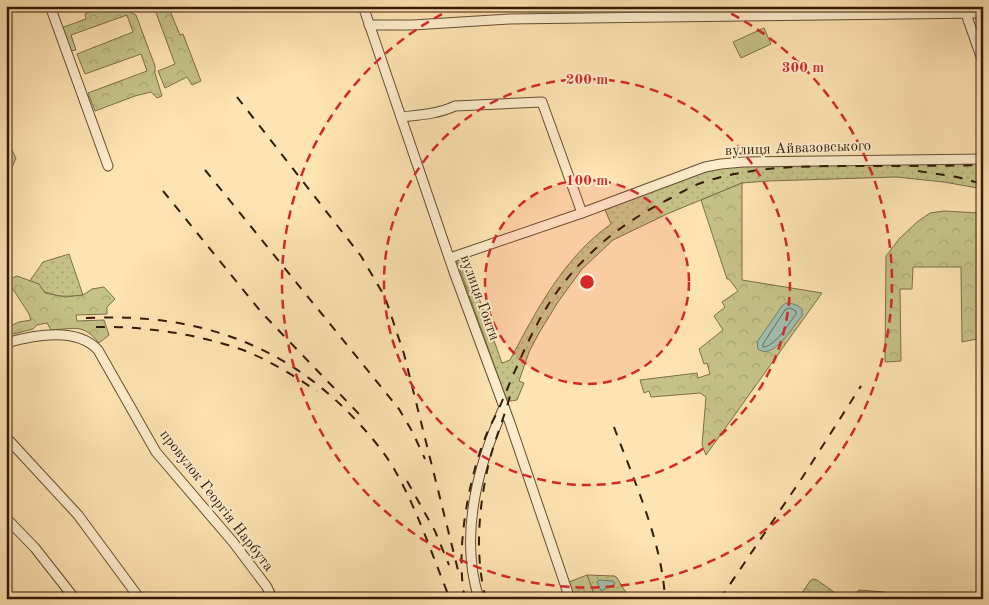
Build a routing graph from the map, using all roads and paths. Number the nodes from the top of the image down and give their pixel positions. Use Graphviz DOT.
graph roads {
  1 [pos="50,6"];
  2 [pos="363,6"];
  3 [pos="983,13"];
  4 [pos="966,14"];
  5 [pos="370,25"];
  6 [pos="983,62"];
  7 [pos="401,117"];
  8 [pos="983,159"];
  9 [pos="108,166"];
  10 [pos="582,213"];
  11 [pos="450,258"];
  12 [pos="6,343"];
  13 [pos="504,407"];
  14 [pos="6,437"];
  15 [pos="6,518"];
  16 [pos="268,597"];
  17 [pos="75,599"];
  18 [pos="140,599"];
  19 [pos="479,599"];
  20 [pos="570,599"];
  1 -- 9 [label="street"];
  2 -- 5 [label="street, вулиця Гонти"];
  3 -- 4 [label="street"];
  4 -- 5 [label="street"];
  4 -- 6 [label="street"];
  5 -- 7 [label="street, вулиця Гонти"];
  7 -- 10 [label="street"];
  7 -- 11 [label="street, вулиця Гонти"];
  8 -- 10 [label="street, вулиця Айвазовського"];
  10 -- 11 [label="street, вулиця Айвазовського"];
  11 -- 13 [label="street, вулиця Гонти"];
  12 -- 16 [label="street, провулок Георгія Нарбута"];
  13 -- 19 [label="street"];
  13 -- 20 [label="street, вулиця Гонти"];
  14 -- 18 [label="street"];
  15 -- 17 [label="street"];
}
